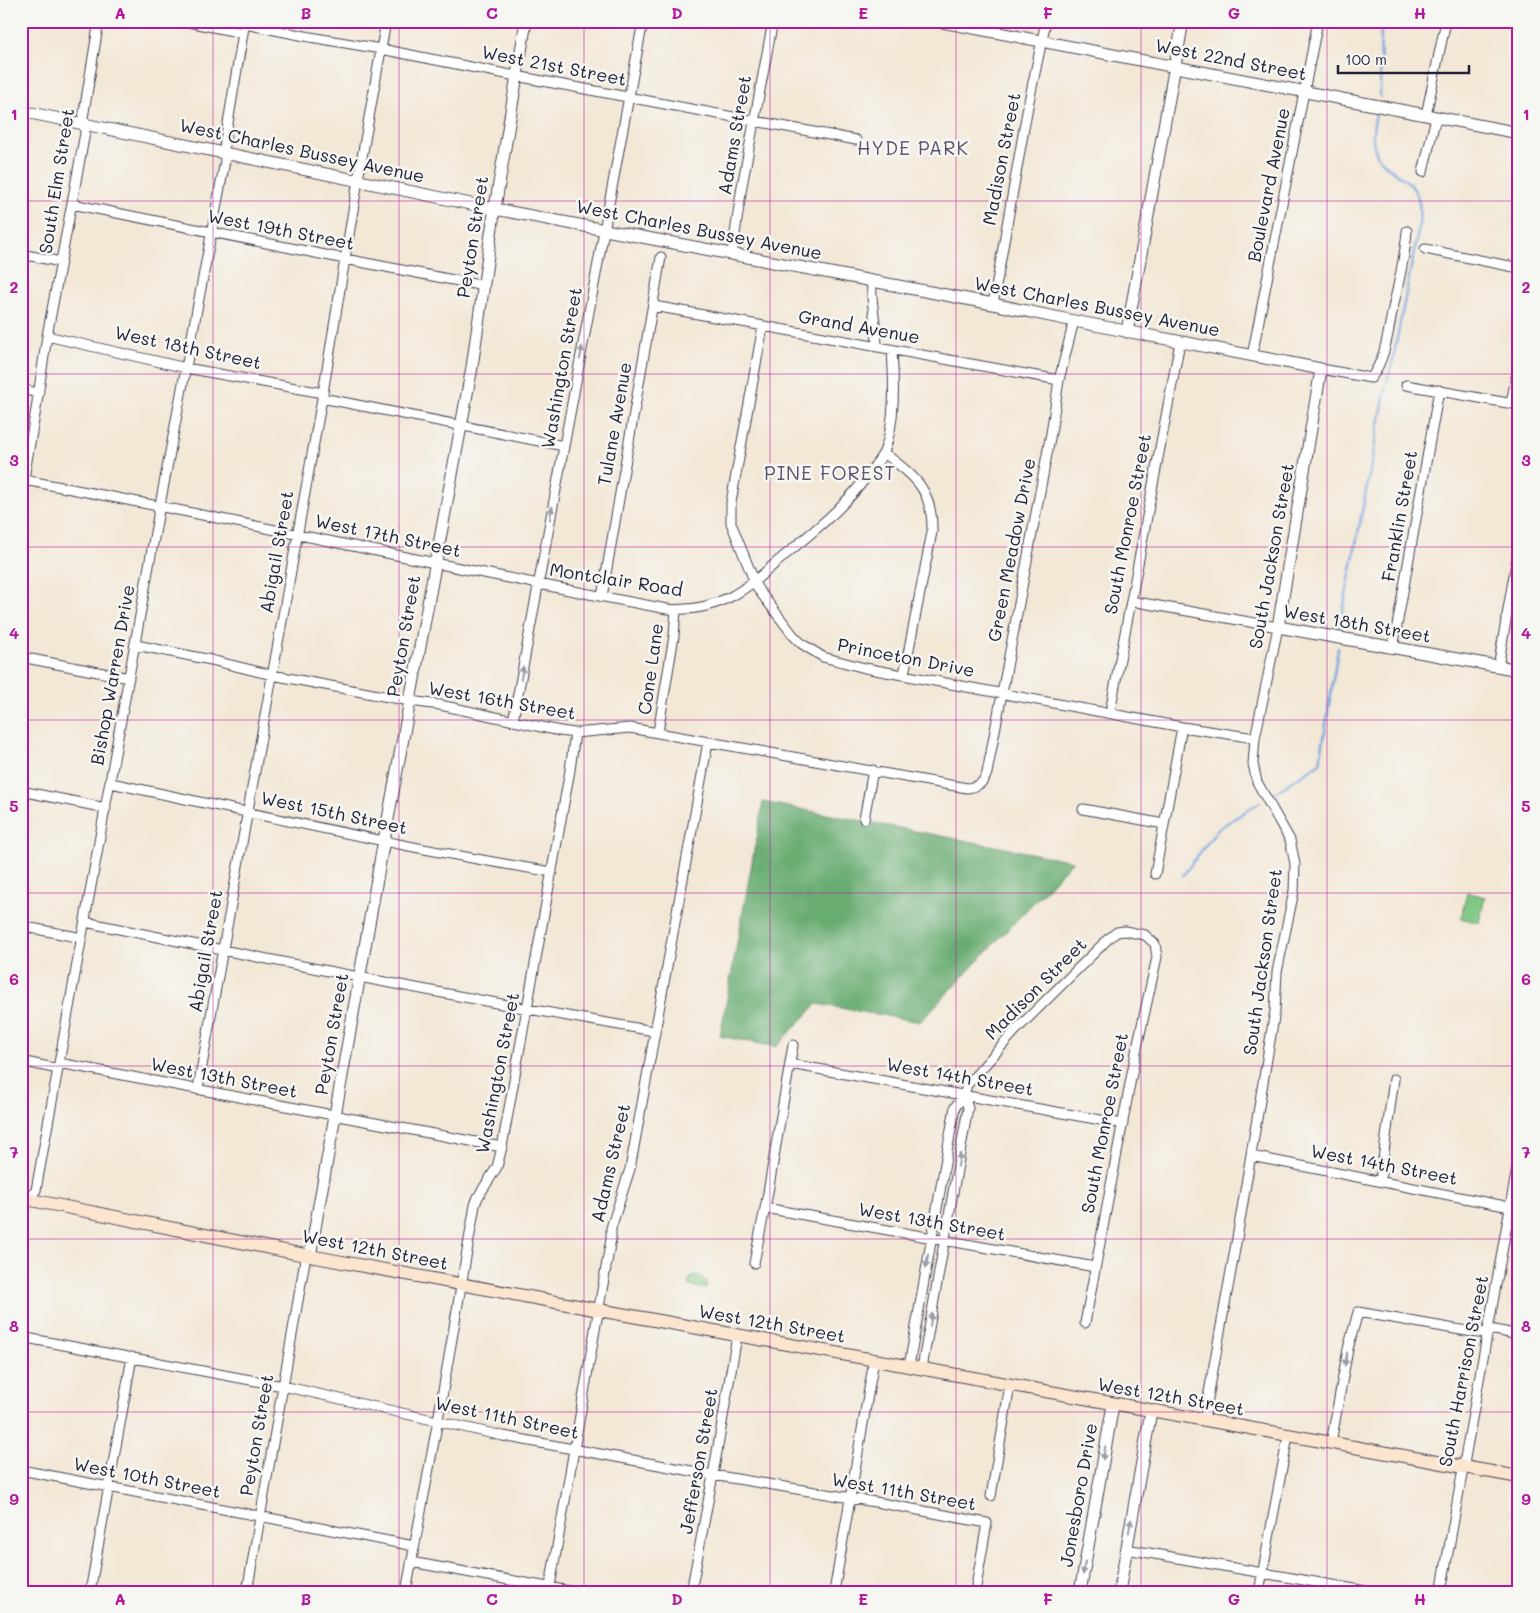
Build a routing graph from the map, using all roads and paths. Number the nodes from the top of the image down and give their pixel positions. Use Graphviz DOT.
graph roads {
  1 [pos="99,21"];
  2 [pos="183,21"];
  3 [pos="386,21"];
  4 [pos="526,21"];
  5 [pos="643,21"];
  6 [pos="773,21"];
  7 [pos="937,21"];
  8 [pos="1046,21"];
  9 [pos="1182,21"];
  10 [pos="1318,21"];
  11 [pos="1446,21"];
  12 [pos="245,26"];
  13 [pos="1042,42"];
  14 [pos="381,49"];
  15 [pos="1175,66"];
  16 [pos="516,76"];
  17 [pos="1303,92"];
  18 [pos="629,97"];
  19 [pos="21,112"];
  20 [pos="1431,116"];
  21 [pos="754,121"];
  22 [pos="84,124"];
  23 [pos="1519,133"];
  24 [pos="856,140"];
  25 [pos="225,154"];
  26 [pos="1423,172"];
  27 [pos="358,180"];
  28 [pos="72,204"];
  29 [pos="495,209"];
  30 [pos="604,231"];
  31 [pos="1407,231"];
  32 [pos="212,232"];
  33 [pos="1425,250"];
  34 [pos="21,254"];
  35 [pos="732,254"];
  36 [pos="661,257"];
  37 [pos="346,259"];
  38 [pos="61,262"];
  39 [pos="1519,268"];
  40 [pos="872,281"];
  41 [pos="484,286"];
  42 [pos="993,304"];
  43 [pos="654,306"];
  44 [pos="1074,322"];
  45 [pos="762,326"];
  46 [pos="1128,332"];
  47 [pos="47,336"];
  48 [pos="1180,342"];
  49 [pos="877,347"];
  50 [pos="892,350"];
  51 [pos="1252,356"];
  52 [pos="1519,363"];
  53 [pos="186,368"];
  54 [pos="1321,369"];
  55 [pos="1059,380"];
  56 [pos="1406,385"];
  57 [pos="21,388"];
  58 [pos="1439,390"];
  59 [pos="39,394"];
  60 [pos="322,395"];
  61 [pos="1515,404"];
  62 [pos="461,426"];
  63 [pos="564,446"];
  64 [pos="884,453"];
  65 [pos="24,480"];
  66 [pos="21,495"];
  67 [pos="160,505"];
  68 [pos="298,534"];
  69 [pos="1519,546"];
  70 [pos="435,563"];
  71 [pos="754,581"];
  72 [pos="538,584"];
  73 [pos="602,597"];
  74 [pos="1131,601"];
  75 [pos="676,610"];
  76 [pos="1278,628"];
  77 [pos="136,646"];
  78 [pos="1393,648"];
  79 [pos="21,657"];
  80 [pos="1498,667"];
  81 [pos="1519,670"];
  82 [pos="272,674"];
  83 [pos="904,674"];
  84 [pos="129,678"];
  85 [pos="1002,694"];
  86 [pos="410,701"];
  87 [pos="1110,712"];
  88 [pos="513,721"];
  89 [pos="1182,727"];
  90 [pos="658,732"];
  91 [pos="575,733"];
  92 [pos="1255,738"];
  93 [pos="708,742"];
  94 [pos="872,770"];
  95 [pos="110,783"];
  96 [pos="981,783"];
  97 [pos="21,791"];
  98 [pos="106,808"];
  99 [pos="1083,809"];
  100 [pos="247,812"];
  101 [pos="864,819"];
  102 [pos="1164,824"];
  103 [pos="384,841"];
  104 [pos="552,872"];
  105 [pos="1155,874"];
  106 [pos="85,922"];
  107 [pos="21,926"];
  108 [pos="1145,935"];
  109 [pos="82,938"];
  110 [pos="222,950"];
  111 [pos="360,977"];
  112 [pos="527,1009"];
  113 [pos="654,1031"];
  114 [pos="793,1045"];
  115 [pos="21,1062"];
  116 [pos="790,1064"];
  117 [pos="58,1066"];
  118 [pos="1394,1079"];
  119 [pos="198,1088"];
  120 [pos="964,1095"];
  121 [pos="335,1116"];
  122 [pos="1123,1124"];
  123 [pos="502,1147"];
  124 [pos="1251,1156"];
  125 [pos="1519,1157"];
  126 [pos="1380,1181"];
  127 [pos="1515,1196"];
  128 [pos="25,1199"];
  129 [pos="1510,1207"];
  130 [pos="765,1208"];
  131 [pos="21,1216"];
  132 [pos="931,1238"];
  133 [pos="945,1241"];
  134 [pos="308,1255"];
  135 [pos="754,1263"];
  136 [pos="1094,1267"];
  137 [pos="461,1284"];
  138 [pos="599,1310"];
  139 [pos="1085,1323"];
  140 [pos="1488,1332"];
  141 [pos="1519,1335"];
  142 [pos="737,1336"];
  143 [pos="21,1337"];
  144 [pos="132,1357"];
  145 [pos="874,1360"];
  146 [pos="908,1366"];
  147 [pos="922,1368"];
  148 [pos="1010,1385"];
  149 [pos="283,1386"];
  150 [pos="1113,1405"];
  151 [pos="1151,1411"];
  152 [pos="438,1420"];
  153 [pos="1204,1420"];
  154 [pos="1288,1436"];
  155 [pos="1331,1443"];
  156 [pos="574,1449"];
  157 [pos="1462,1467"];
  158 [pos="21,1470"];
  159 [pos="714,1475"];
  160 [pos="1519,1478"];
  161 [pos="108,1488"];
  162 [pos="991,1496"];
  163 [pos="851,1498"];
  164 [pos="261,1516"];
  165 [pos="414,1546"];
  166 [pos="1126,1549"];
  167 [pos="411,1562"];
  168 [pos="1263,1572"];
  169 [pos="550,1590"];
  170 [pos="90,1592"];
  171 [pos="247,1592"];
  172 [pos="406,1592"];
  173 [pos="575,1592"];
  174 [pos="691,1592"];
  175 [pos="834,1592"];
  176 [pos="975,1592"];
  177 [pos="1080,1592"];
  178 [pos="1119,1592"];
  179 [pos="1259,1592"];
  180 [pos="1372,1592"];
  181 [pos="1441,1592"];
  1 -- 22 [label="street, South Elm Street"];
  2 -- 12 [label="street, West 21st Street"];
  3 -- 14 [label="street, Abigail Street"];
  4 -- 16 [label="street, Peyton Street"];
  5 -- 18 [label="street, Washington Street"];
  6 -- 21 [label="street, Adams Street"];
  7 -- 13 [label="street, West 22nd Street"];
  8 -- 13 [label="street, Madison Street"];
  9 -- 15 [label="street"];
  10 -- 17 [label="street, Boulevard Avenue"];
  11 -- 20 [label="street"];
  12 -- 14 [label="street, West 21st Street"];
  12 -- 25 [label="street, Bishop Warren Drive"];
  13 -- 15 [label="street, West 22nd Street"];
  13 -- 42 [label="street, Madison Street"];
  14 -- 16 [label="street, West 21st Street"];
  14 -- 27 [label="street, Abigail Street"];
  15 -- 17 [label="street, West 22nd Street"];
  15 -- 46 [label="street"];
  16 -- 18 [label="street, West 21st Street"];
  16 -- 29 [label="street, Peyton Street"];
  17 -- 20 [label="street, West 22nd Street"];
  17 -- 51 [label="street, Boulevard Avenue"];
  18 -- 21 [label="street, West 21st Street"];
  18 -- 30 [label="street, Washington Street"];
  19 -- 22 [label="street, West Charles Bussey Avenue"];
  20 -- 23 [label="street, West 22nd Street"];
  20 -- 26 [label="street"];
  21 -- 24 [label="street, West 21st Street"];
  21 -- 35 [label="street, Adams Street"];
  22 -- 25 [label="street, West Charles Bussey Avenue"];
  22 -- 28 [label="street, South Elm Street"];
  25 -- 27 [label="street, West Charles Bussey Avenue"];
  25 -- 32 [label="street, Bishop Warren Drive"];
  27 -- 29 [label="street, West Charles Bussey Avenue"];
  27 -- 37 [label="street, Abigail Street"];
  28 -- 32 [label="street, West 19th Street"];
  28 -- 38 [label="street, South Elm Street"];
  29 -- 30 [label="street, West Charles Bussey Avenue"];
  29 -- 41 [label="street, Peyton Street"];
  30 -- 35 [label="street, West Charles Bussey Avenue"];
  63 -- 30 [label="street, Washington Street, one-way"];
  31 -- 54 [label="street, West Charles Bussey Avenue"];
  32 -- 37 [label="street, West 19th Street"];
  32 -- 53 [label="street, Bishop Warren Drive"];
  33 -- 39 [label="street"];
  34 -- 38 [label="street"];
  35 -- 40 [label="street, West Charles Bussey Avenue"];
  36 -- 43 [label="street, Tulane Avenue"];
  37 -- 41 [label="street, West 19th Street"];
  37 -- 60 [label="street, Abigail Street"];
  38 -- 47 [label="street, South Elm Street"];
  40 -- 42 [label="street, West Charles Bussey Avenue"];
  40 -- 49 [label="street"];
  41 -- 62 [label="street, Peyton Street"];
  42 -- 44 [label="street, West Charles Bussey Avenue"];
  43 -- 45 [label="street, Grand Avenue"];
  43 -- 73 [label="street, Tulane Avenue"];
  44 -- 46 [label="street, West Charles Bussey Avenue"];
  44 -- 55 [label="street, Green Meadow Drive"];
  45 -- 49 [label="street, Grand Avenue"];
  45 -- 71 [label="street, Princeton Drive"];
  46 -- 48 [label="street, West Charles Bussey Avenue"];
  47 -- 53 [label="street, West 18th Street"];
  47 -- 59 [label="street, South Elm Street"];
  48 -- 51 [label="street, West Charles Bussey Avenue"];
  48 -- 74 [label="street, South Monroe Street"];
  49 -- 50 [label="street, Grand Avenue"];
  50 -- 55 [label="street, Grand Avenue"];
  50 -- 64 [label="street, Montclair Road"];
  51 -- 54 [label="street, West Charles Bussey Avenue"];
  52 -- 61 [label="street"];
  53 -- 60 [label="street, West 18th Street"];
  53 -- 67 [label="street, Bishop Warren Drive"];
  54 -- 76 [label="street, South Jackson Street"];
  55 -- 85 [label="street, Green Meadow Drive"];
  56 -- 58 [label="street"];
  57 -- 59 [label="street"];
  58 -- 61 [label="street"];
  58 -- 78 [label="street, Franklin Street"];
  59 -- 65 [label="street, South Elm Street"];
  60 -- 62 [label="street, West 18th Street"];
  60 -- 68 [label="street, Abigail Street"];
  62 -- 63 [label="street, West 18th Street"];
  62 -- 70 [label="street, Peyton Street"];
  72 -- 63 [label="street, Washington Street, one-way"];
  64 -- 71 [label="street, Montclair Road"];
  64 -- 83 [label="street"];
  65 -- 66 [label="street, South Elm Street"];
  65 -- 67 [label="street, West 17th Street"];
  67 -- 68 [label="street, West 17th Street"];
  67 -- 77 [label="street, Bishop Warren Drive"];
  68 -- 70 [label="street, West 17th Street"];
  68 -- 82 [label="street, Abigail Street"];
  69 -- 80 [label="street"];
  70 -- 72 [label="street, West 17th Street"];
  70 -- 86 [label="street, Peyton Street"];
  71 -- 75 [label="street, Montclair Road"];
  71 -- 83 [label="street, Princeton Drive"];
  72 -- 73 [label="street, Montclair Road"];
  88 -- 72 [label="street, Washington Street, one-way"];
  73 -- 75 [label="street, Montclair Road"];
  74 -- 76 [label="street, West 18th Street"];
  74 -- 87 [label="street, South Monroe Street"];
  75 -- 90 [label="street, Cone Lane"];
  76 -- 78 [label="street, West 18th Street"];
  76 -- 92 [label="street, South Jackson Street"];
  77 -- 82 [label="street, West 16th Street"];
  77 -- 84 [label="street, Bishop Warren Drive"];
  78 -- 80 [label="street, West 18th Street"];
  79 -- 84 [label="street"];
  80 -- 81 [label="street, West 18th Street"];
  82 -- 86 [label="street, West 16th Street"];
  82 -- 100 [label="street, Abigail Street"];
  83 -- 85 [label="street, Princeton Drive"];
  84 -- 95 [label="street, Bishop Warren Drive"];
  85 -- 87 [label="street, Princeton Drive"];
  85 -- 96 [label="street, Green Meadow Drive"];
  86 -- 88 [label="street, West 16th Street"];
  86 -- 103 [label="street, Peyton Street"];
  87 -- 89 [label="street, Princeton Drive"];
  88 -- 91 [label="street, West 16th Street"];
  89 -- 92 [label="street, Princeton Drive"];
  89 -- 102 [label="street"];
  90 -- 91 [label="street, West 16th Street"];
  90 -- 93 [label="street, West 16th Street"];
  91 -- 104 [label="street, Washington Street"];
  92 -- 124 [label="street, South Jackson Street"];
  93 -- 94 [label="street, West 16th Street"];
  93 -- 113 [label="street, Adams Street"];
  94 -- 96 [label="street, West 16th Street"];
  94 -- 101 [label="street"];
  95 -- 98 [label="street, Bishop Warren Drive"];
  95 -- 100 [label="street, West 15th Street"];
  97 -- 98 [label="street"];
  98 -- 106 [label="street, Bishop Warren Drive"];
  99 -- 102 [label="street"];
  100 -- 103 [label="street, West 15th Street"];
  100 -- 110 [label="street, Abigail Street"];
  102 -- 105 [label="street"];
  103 -- 104 [label="street, West 15th Street"];
  103 -- 111 [label="street, Peyton Street"];
  104 -- 112 [label="street, Washington Street"];
  106 -- 109 [label="street, Bishop Warren Drive"];
  106 -- 110 [label="street"];
  107 -- 109 [label="street"];
  108 -- 120 [label="street, Madison Street"];
  108 -- 122 [label="street, South Monroe Street"];
  109 -- 117 [label="street, Bishop Warren Drive"];
  110 -- 111 [label="street"];
  110 -- 119 [label="street, Abigail Street"];
  111 -- 112 [label="street"];
  111 -- 121 [label="street, Peyton Street"];
  112 -- 113 [label="street"];
  112 -- 123 [label="street, Washington Street"];
  113 -- 138 [label="street, Adams Street"];
  114 -- 116 [label="street"];
  115 -- 117 [label="street, West 13th Street"];
  116 -- 120 [label="street, West 14th Street"];
  116 -- 130 [label="street"];
  117 -- 119 [label="street, West 13th Street"];
  117 -- 128 [label="street, Bishop Warren Drive"];
  118 -- 126 [label="street"];
  119 -- 121 [label="street, West 13th Street"];
  120 -- 122 [label="street, West 14th Street"];
  120 -- 132 [label="street, Madison Street"];
  133 -- 120 [label="street, one-way"];
  121 -- 123 [label="street, West 13th Street"];
  121 -- 134 [label="street, Peyton Street"];
  122 -- 136 [label="street, South Monroe Street"];
  123 -- 137 [label="street, Washington Street"];
  124 -- 126 [label="street, West 14th Street"];
  124 -- 153 [label="street, South Jackson Street"];
  125 -- 127 [label="street, South Harrison Street"];
  126 -- 129 [label="street, West 14th Street"];
  127 -- 129 [label="street, South Harrison Street"];
  128 -- 131 [label="street, Bishop Warren Drive"];
  128 -- 134 [label="main road, West 12th Street"];
  129 -- 140 [label="street, South Harrison Street"];
  130 -- 132 [label="street, West 13th Street"];
  130 -- 135 [label="street"];
  132 -- 133 [label="street, West 13th Street"];
  132 -- 146 [label="street, Madison Street, one-way"];
  133 -- 136 [label="street, West 13th Street"];
  147 -- 133 [label="street, one-way"];
  134 -- 137 [label="main road, West 12th Street"];
  134 -- 149 [label="street, Peyton Street"];
  136 -- 139 [label="street, South Monroe Street"];
  137 -- 138 [label="main road, West 12th Street"];
  137 -- 152 [label="street, Washington Street"];
  138 -- 142 [label="main road, West 12th Street"];
  138 -- 156 [label="street, Adams Street"];
  140 -- 141 [label="street"];
  140 -- 155 [label="street, one-way"];
  140 -- 157 [label="street, South Harrison Street"];
  142 -- 145 [label="main road, West 12th Street"];
  142 -- 159 [label="street, Jefferson Street"];
  143 -- 144 [label="street, West 11th Street"];
  144 -- 149 [label="street, West 11th Street"];
  144 -- 161 [label="street"];
  145 -- 146 [label="main road, West 12th Street"];
  145 -- 163 [label="street"];
  146 -- 147 [label="main road, West 12th Street"];
  147 -- 148 [label="main road, West 12th Street"];
  148 -- 150 [label="main road, West 12th Street"];
  148 -- 162 [label="street"];
  149 -- 152 [label="street, West 11th Street"];
  149 -- 164 [label="street, Peyton Street"];
  150 -- 151 [label="main road, West 12th Street"];
  150 -- 177 [label="street, Jonesboro Drive, one-way"];
  151 -- 153 [label="main road, West 12th Street"];
  166 -- 151 [label="street, one-way"];
  152 -- 156 [label="street, West 11th Street"];
  152 -- 165 [label="street, Washington Street"];
  153 -- 154 [label="main road, West 12th Street"];
  154 -- 155 [label="main road, West 12th Street"];
  154 -- 168 [label="street"];
  155 -- 157 [label="main road, West 12th Street"];
  156 -- 159 [label="street, West 11th Street"];
  156 -- 169 [label="street, Adams Street"];
  157 -- 160 [label="main road, West 12th Street"];
  157 -- 181 [label="street, South Harrison Street"];
  158 -- 161 [label="street, West 10th Street"];
  159 -- 163 [label="street, West 11th Street"];
  159 -- 174 [label="street, Jefferson Street"];
  161 -- 164 [label="street, West 10th Street"];
  161 -- 170 [label="street"];
  163 -- 175 [label="street"];
  163 -- 176 [label="street, West 11th Street"];
  164 -- 165 [label="street, West 10th Street"];
  164 -- 171 [label="street, Peyton Street"];
  165 -- 167 [label="street, Washington Street"];
  166 -- 168 [label="street"];
  166 -- 178 [label="street"];
  167 -- 169 [label="street"];
  167 -- 172 [label="street, Washington Street"];
  168 -- 179 [label="street"];
  168 -- 180 [label="street"];
  169 -- 173 [label="street"];
}
